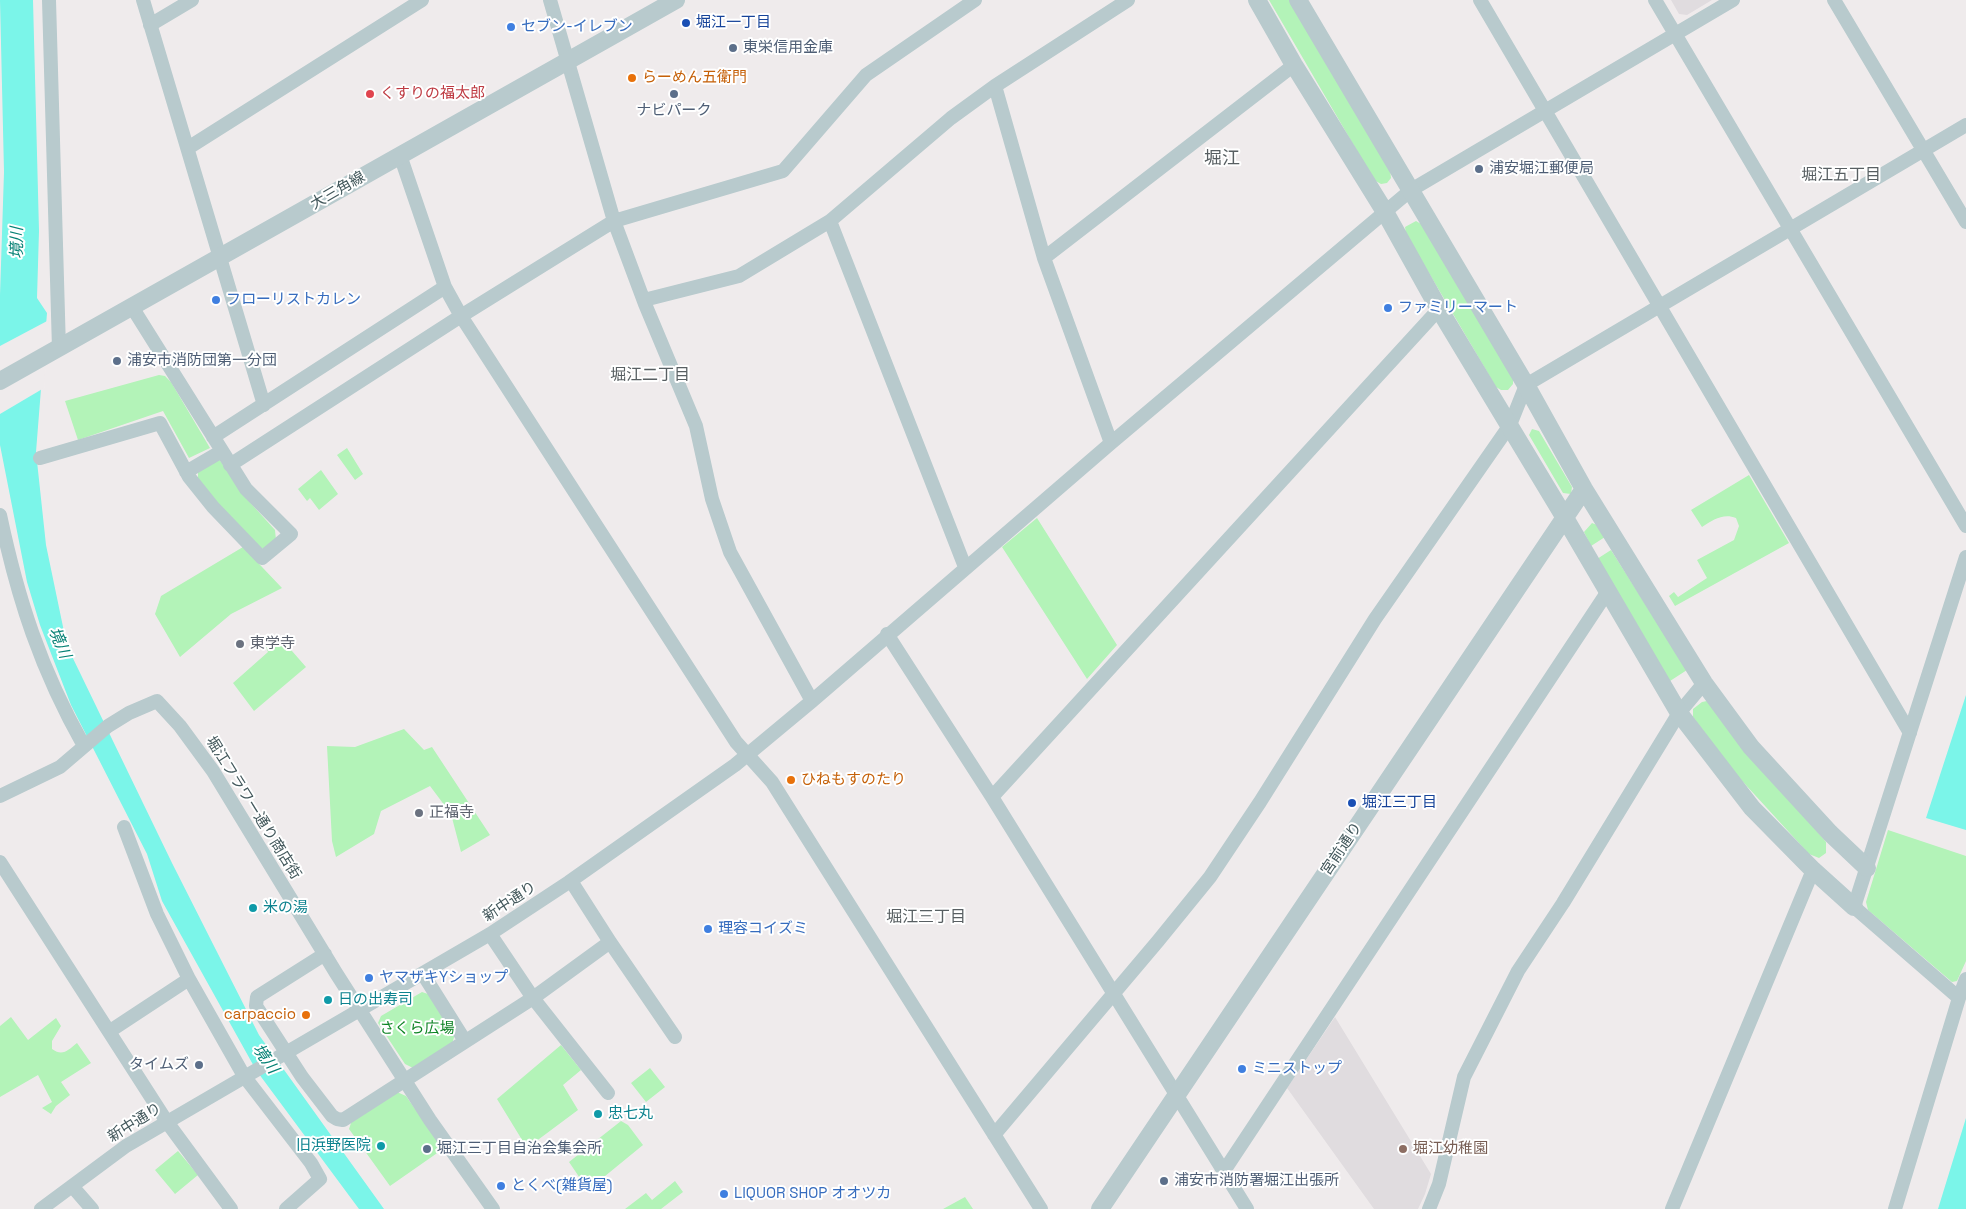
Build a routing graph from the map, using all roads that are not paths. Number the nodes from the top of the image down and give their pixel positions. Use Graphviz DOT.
graph roads {
  1 [pos="49,0"];
  2 [pos="142,0"];
  3 [pos="192,0"];
  4 [pos="422,0"];
  5 [pos="550,0"];
  6 [pos="676,0"];
  7 [pos="975,0"];
  8 [pos="1128,0"];
  9 [pos="1257,0"];
  10 [pos="1298,0"];
  11 [pos="1480,0"];
  12 [pos="1655,0"];
  13 [pos="1733,0"];
  14 [pos="1834,0"];
  15 [pos="150,25"];
  16 [pos="1676,36"];
  17 [pos="567,60"];
  18 [pos="1294,65"];
  19 [pos="995,86"];
  20 [pos="1545,110"];
  21 [pos="1966,125"];
  22 [pos="188,148"];
  23 [pos="1924,150"];
  24 [pos="400,155"];
  25 [pos="1411,190"];
  26 [pos="1385,212"];
  27 [pos="614,221"];
  28 [pos="830,221"];
  29 [pos="1966,222"];
  30 [pos="1790,228"];
  31 [pos="220,258"];
  32 [pos="1044,258"];
  33 [pos="444,287"];
  34 [pos="644,300"];
  35 [pos="1660,306"];
  36 [pos="132,307"];
  37 [pos="1439,310"];
  38 [pos="461,316"];
  39 [pos="54,352"];
  40 [pos="0,382"];
  41 [pos="1526,385"];
  42 [pos="264,405"];
  43 [pos="1510,425"];
  44 [pos="213,437"];
  45 [pos="1111,443"];
  46 [pos="222,451"];
  47 [pos="40,458"];
  48 [pos="230,465"];
  49 [pos="186,472"];
  50 [pos="1584,489"];
  51 [pos="0,515"];
  52 [pos="1565,518"];
  53 [pos="1966,526"];
  54 [pos="1966,557"];
  55 [pos="965,567"];
  56 [pos="1608,591"];
  57 [pos="887,634"];
  58 [pos="1704,682"];
  59 [pos="812,701"];
  60 [pos="1680,713"];
  61 [pos="1910,733"];
  62 [pos="87,743"];
  63 [pos="748,755"];
  64 [pos="0,795"];
  65 [pos="992,797"];
  66 [pos="124,827"];
  67 [pos="0,862"];
  68 [pos="1867,868"];
  69 [pos="1813,870"];
  70 [pos="571,881"];
  71 [pos="1854,907"];
  72 [pos="490,934"];
  73 [pos="610,942"];
  74 [pos="325,954"];
  75 [pos="423,974"];
  76 [pos="189,979"];
  77 [pos="1966,980"];
  78 [pos="1114,993"];
  79 [pos="533,998"];
  80 [pos="1959,998"];
  81 [pos="360,1010"];
  82 [pos="110,1031"];
  83 [pos="675,1037"];
  84 [pos="465,1041"];
  85 [pos="283,1055"];
  86 [pos="248,1074"];
  87 [pos="404,1080"];
  88 [pos="608,1093"];
  89 [pos="1176,1096"];
  90 [pos="167,1122"];
  91 [pos="994,1135"];
  92 [pos="1224,1172"];
  93 [pos="72,1186"];
  94 [pos="42,1209"];
  95 [pos="92,1209"];
  96 [pos="232,1209"];
  97 [pos="286,1209"];
  98 [pos="494,1209"];
  99 [pos="1041,1209"];
  100 [pos="1100,1209"];
  101 [pos="1247,1209"];
  102 [pos="1430,1209"];
  103 [pos="1672,1209"];
  104 [pos="1895,1209"];
  1 -- 39 [label="street"];
  2 -- 15 [label="street"];
  3 -- 15 [label="street"];
  4 -- 22 [label="street"];
  5 -- 17 [label="street"];
  6 -- 17 [label="street, 大三角線"];
  7 -- 27 [label="street"];
  8 -- 19 [label="street"];
  9 -- 18 [label="street"];
  10 -- 25 [label="street"];
  11 -- 20 [label="street"];
  12 -- 16 [label="street"];
  13 -- 16 [label="street, 新中通り"];
  14 -- 23 [label="street"];
  15 -- 22 [label="street"];
  16 -- 20 [label="street, 新中通り"];
  16 -- 30 [label="street"];
  17 -- 24 [label="street, 大三角線"];
  17 -- 27 [label="street"];
  18 -- 26 [label="street"];
  18 -- 32 [label="street"];
  19 -- 28 [label="street"];
  19 -- 32 [label="street"];
  20 -- 25 [label="street, 新中通り"];
  20 -- 35 [label="street"];
  21 -- 23 [label="street"];
  22 -- 31 [label="street"];
  23 -- 29 [label="street"];
  23 -- 30 [label="street"];
  24 -- 31 [label="street, 大三角線"];
  24 -- 33 [label="street"];
  25 -- 26 [label="street, 新中通り"];
  25 -- 41 [label="street"];
  26 -- 37 [label="street"];
  26 -- 45 [label="street, 新中通り"];
  27 -- 34 [label="street"];
  27 -- 38 [label="street"];
  28 -- 34 [label="street"];
  28 -- 55 [label="street"];
  30 -- 35 [label="street"];
  30 -- 53 [label="street"];
  31 -- 36 [label="street, 大三角線"];
  31 -- 42 [label="street"];
  32 -- 45 [label="street"];
  33 -- 38 [label="street"];
  33 -- 42 [label="street"];
  34 -- 59 [label="street"];
  35 -- 41 [label="street"];
  35 -- 61 [label="street"];
  36 -- 39 [label="street, 大三角線"];
  36 -- 44 [label="street"];
  37 -- 43 [label="street"];
  37 -- 65 [label="street"];
  38 -- 48 [label="street"];
  38 -- 63 [label="street"];
  39 -- 40 [label="street, 大三角線"];
  41 -- 43 [label="street"];
  41 -- 50 [label="street"];
  42 -- 44 [label="street"];
  43 -- 52 [label="street"];
  43 -- 78 [label="street"];
  44 -- 46 [label="street"];
  45 -- 55 [label="street, 新中通り"];
  46 -- 48 [label="street"];
  46 -- 49 [label="street"];
  47 -- 49 [label="street"];
  48 -- 49 [label="street"];
  50 -- 52 [label="street, 宮前通り"];
  50 -- 58 [label="street"];
  51 -- 62 [label="street"];
  52 -- 56 [label="street"];
  52 -- 89 [label="street, 宮前通り"];
  54 -- 61 [label="street"];
  55 -- 57 [label="street, 新中通り"];
  56 -- 60 [label="street"];
  56 -- 92 [label="street"];
  57 -- 59 [label="street, 新中通り"];
  57 -- 65 [label="street"];
  58 -- 60 [label="street"];
  58 -- 68 [label="street"];
  59 -- 63 [label="street, 新中通り"];
  60 -- 69 [label="street"];
  60 -- 102 [label="street"];
  61 -- 68 [label="street"];
  62 -- 64 [label="street"];
  62 -- 74 [label="street, 堀江フラワー通り商店街"];
  63 -- 70 [label="street, 新中通り"];
  63 -- 91 [label="street"];
  65 -- 78 [label="street"];
  66 -- 76 [label="street"];
  67 -- 82 [label="street"];
  68 -- 71 [label="street"];
  69 -- 71 [label="street"];
  69 -- 103 [label="street"];
  70 -- 72 [label="street, 新中通り"];
  70 -- 73 [label="street"];
  71 -- 80 [label="street"];
  72 -- 75 [label="street, 新中通り"];
  72 -- 79 [label="street"];
  73 -- 79 [label="street"];
  73 -- 83 [label="street"];
  74 -- 81 [label="street, 堀江フラワー通り商店街"];
  74 -- 85 [label="street"];
  75 -- 81 [label="street, 新中通り"];
  75 -- 84 [label="street"];
  76 -- 82 [label="street"];
  76 -- 86 [label="street"];
  77 -- 80 [label="street"];
  78 -- 89 [label="street"];
  78 -- 91 [label="street"];
  79 -- 84 [label="street"];
  79 -- 88 [label="street"];
  80 -- 104 [label="street"];
  81 -- 85 [label="street, 新中通り"];
  81 -- 87 [label="street, 堀江フラワー通り商店街"];
  82 -- 90 [label="street"];
  84 -- 87 [label="street"];
  85 -- 86 [label="street, 新中通り"];
  85 -- 87 [label="street"];
  86 -- 90 [label="street, 新中通り"];
  86 -- 97 [label="street"];
  87 -- 98 [label="street, 堀江フラワー通り商店街"];
  89 -- 92 [label="street"];
  89 -- 100 [label="street, 宮前通り"];
  90 -- 93 [label="street, 新中通り"];
  90 -- 96 [label="street"];
  91 -- 99 [label="street"];
  92 -- 101 [label="street"];
  93 -- 94 [label="street, 新中通り"];
  93 -- 95 [label="street"];
}
